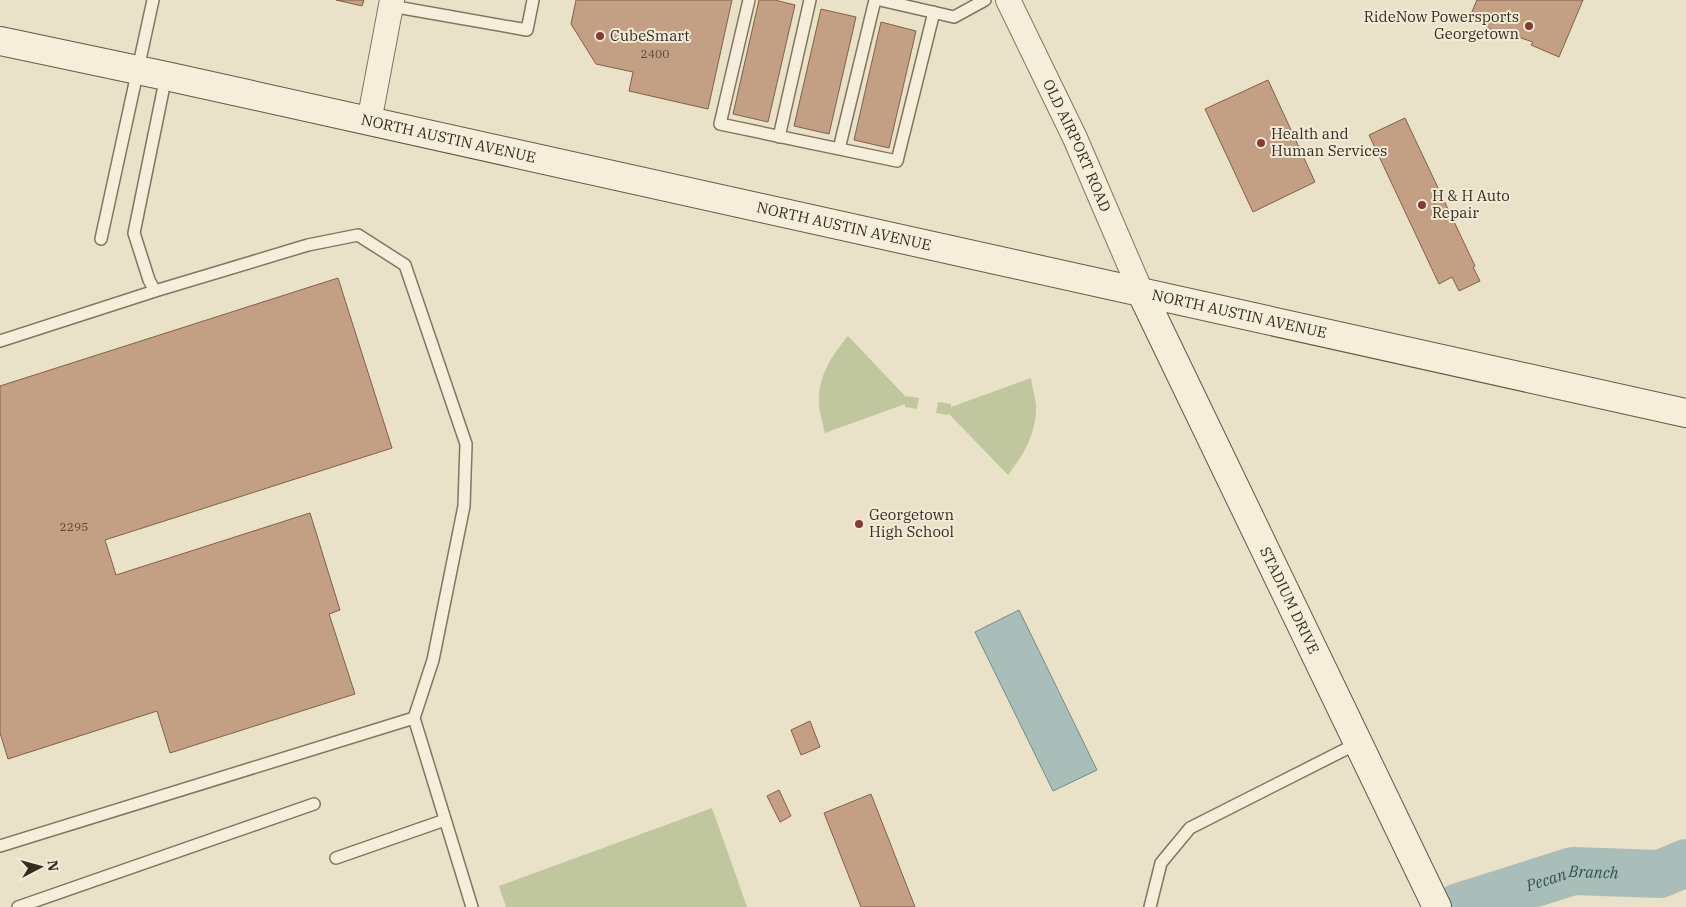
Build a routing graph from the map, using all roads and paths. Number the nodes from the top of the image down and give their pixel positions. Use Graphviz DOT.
graph roads {
  1 [pos="153,0"];
  2 [pos="533,0"];
  3 [pos="749,0"];
  4 [pos="810,0"];
  5 [pos="875,0"];
  6 [pos="880,0"];
  7 [pos="985,0"];
  8 [pos="1008,0"];
  9 [pos="392,3"];
  10 [pos="934,12"];
  11 [pos="0,41"];
  12 [pos="137,71"];
  13 [pos="166,76"];
  14 [pos="369,122"];
  15 [pos="779,136"];
  16 [pos="839,149"];
  17 [pos="101,239"];
  18 [pos="155,291"];
  19 [pos="1142,294"];
  20 [pos="0,341"];
  21 [pos="1686,414"];
  22 [pos="414,718"];
  23 [pos="1358,743"];
  24 [pos="314,804"];
  25 [pos="445,820"];
  26 [pos="0,846"];
  27 [pos="336,858"];
  28 [pos="18,907"];
  29 [pos="472,907"];
  30 [pos="1150,907"];
  31 [pos="1437,907"];
  1 -- 12 [label="lane"];
  2 -- 9 [label="lane"];
  3 -- 15 [label="lane"];
  4 -- 15 [label="lane"];
  5 -- 16 [label="lane"];
  6 -- 10 [label="lane"];
  7 -- 10 [label="lane"];
  8 -- 19 [label="street, OLD AIRPORT ROAD"];
  9 -- 14 [label="street"];
  10 -- 16 [label="lane"];
  11 -- 12 [label="main road, NORTH AUSTIN AVENUE"];
  12 -- 13 [label="main road, NORTH AUSTIN AVENUE"];
  12 -- 17 [label="lane"];
  13 -- 14 [label="main road, NORTH AUSTIN AVENUE"];
  13 -- 18 [label="lane"];
  14 -- 19 [label="main road, NORTH AUSTIN AVENUE"];
  15 -- 16 [label="lane"];
  18 -- 20 [label="lane"];
  18 -- 22 [label="lane"];
  19 -- 21 [label="main road, NORTH AUSTIN AVENUE"];
  19 -- 23 [label="main road, STADIUM DRIVE"];
  22 -- 25 [label="lane"];
  22 -- 26 [label="lane"];
  23 -- 30 [label="lane"];
  23 -- 31 [label="main road, STADIUM DRIVE"];
  24 -- 28 [label="lane"];
  25 -- 27 [label="lane"];
  25 -- 29 [label="lane"];
}
